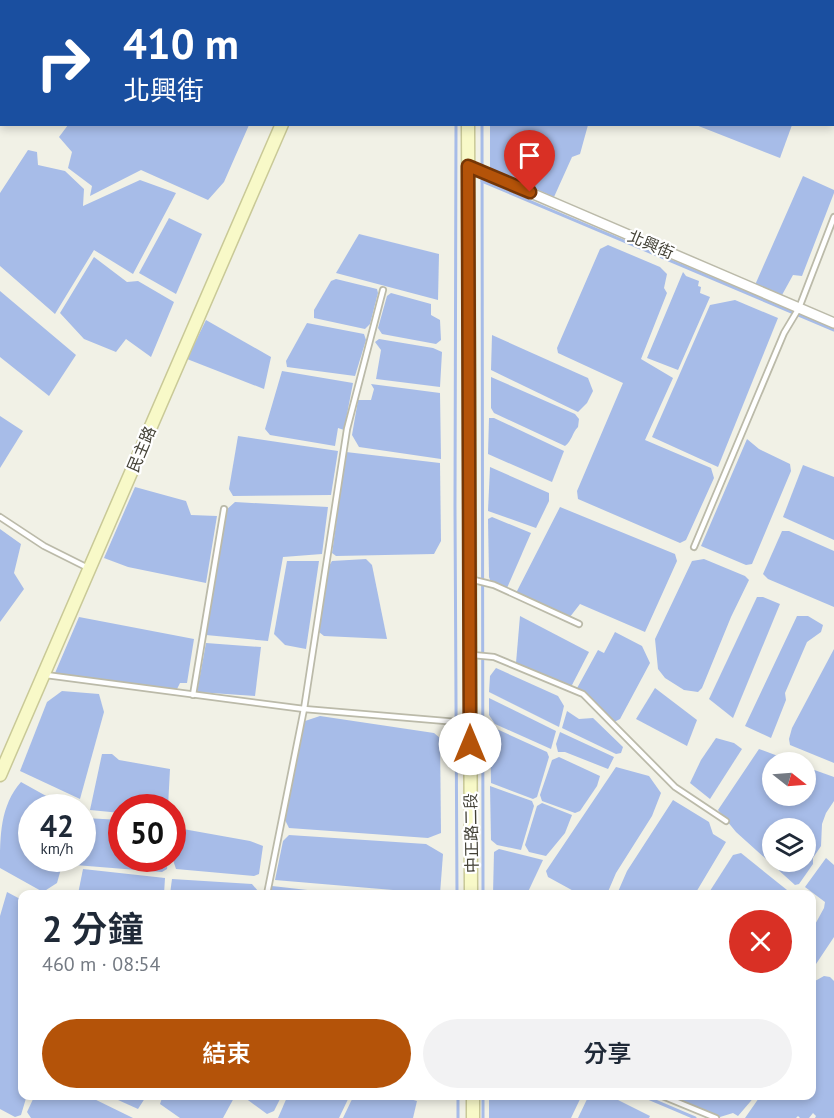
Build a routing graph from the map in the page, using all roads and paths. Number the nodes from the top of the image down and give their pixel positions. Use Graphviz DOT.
graph roads {
  1 [pos="281,126"];
  2 [pos="468,126"];
  3 [pos="468,166"];
  4 [pos="834,217"];
  5 [pos="383,290"];
  6 [pos="799,308"];
  7 [pos="834,323"];
  8 [pos="224,509"];
  9 [pos="0,517"];
  10 [pos="694,548"];
  11 [pos="89,568"];
  12 [pos="470,579"];
  13 [pos="579,624"];
  14 [pos="470,655"];
  15 [pos="43,675"];
  16 [pos="193,694"];
  17 [pos="304,709"];
  18 [pos="469,723"];
  19 [pos="0,775"];
  20 [pos="726,821"];
  21 [pos="268,890"];
  22 [pos="471,890"];
  23 [pos="473,1100"];
  24 [pos="672,1100"];
  25 [pos="473,1118"];
  26 [pos="716,1118"];
  1 -- 11 [label="main road, 民主路"];
  2 -- 3 [label="main road, 中正路二段"];
  3 -- 6 [label="street, 北興街"];
  3 -- 12 [label="main road, 中正路二段"];
  4 -- 6 [label="lane"];
  5 -- 17 [label="lane"];
  6 -- 7 [label="street, 北興街"];
  6 -- 10 [label="lane"];
  8 -- 16 [label="lane"];
  9 -- 11 [label="lane"];
  11 -- 15 [label="main road, 民主路"];
  12 -- 13 [label="lane"];
  12 -- 14 [label="main road, 中正路二段"];
  14 -- 18 [label="main road, 中正路二段"];
  14 -- 20 [label="lane"];
  15 -- 16 [label="lane"];
  15 -- 19 [label="main road, 民主路"];
  16 -- 17 [label="lane"];
  17 -- 18 [label="lane"];
  17 -- 21 [label="lane"];
  18 -- 22 [label="main road, 中正路二段"];
  23 -- 25 [label="main road"];
  24 -- 26 [label="lane"];
}
